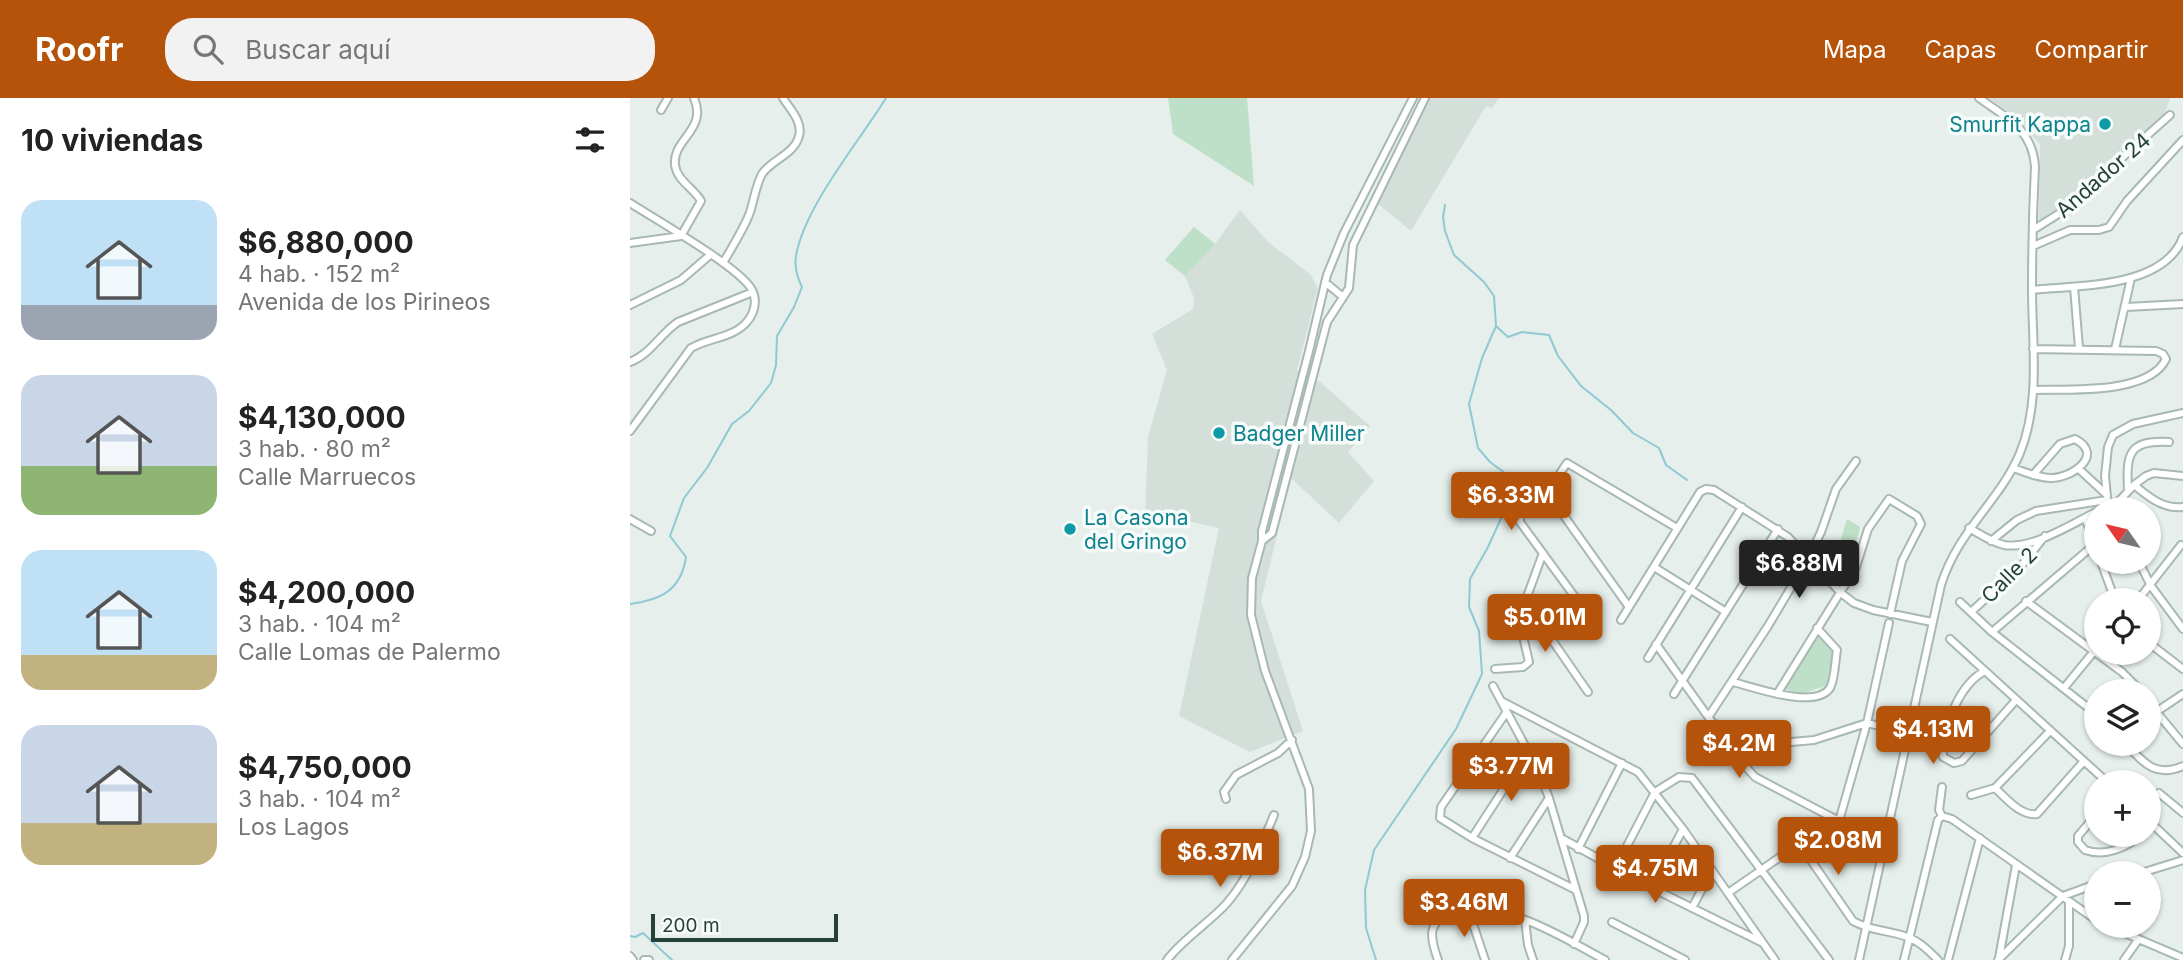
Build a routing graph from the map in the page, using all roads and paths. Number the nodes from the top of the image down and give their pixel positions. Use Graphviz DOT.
graph roads {
  1 [pos="668,98"];
  2 [pos="694,98"];
  3 [pos="783,98"];
  4 [pos="1979,98"];
  5 [pos="1413,99"];
  6 [pos="1424,101"];
  7 [pos="661,110"];
  8 [pos="2170,116"];
  9 [pos="1398,128"];
  10 [pos="1408,132"];
  11 [pos="2183,140"];
  12 [pos="630,203"];
  13 [pos="2033,229"];
  14 [pos="681,236"];
  15 [pos="2183,237"];
  16 [pos="630,243"];
  17 [pos="2033,246"];
  18 [pos="710,254"];
  19 [pos="723,263"];
  20 [pos="2131,278"];
  21 [pos="1325,282"];
  22 [pos="2074,287"];
  23 [pos="2032,290"];
  24 [pos="753,292"];
  25 [pos="1343,297"];
  26 [pos="2183,304"];
  27 [pos="630,305"];
  28 [pos="2126,307"];
  29 [pos="2079,348"];
  30 [pos="2033,349"];
  31 [pos="2115,349"];
  32 [pos="630,362"];
  33 [pos="2033,390"];
  34 [pos="2183,413"];
  35 [pos="1292,418"];
  36 [pos="1303,421"];
  37 [pos="630,431"];
  38 [pos="2169,442"];
  39 [pos="1856,461"];
  40 [pos="2013,468"];
  41 [pos="2080,470"];
  42 [pos="2033,475"];
  43 [pos="2183,476"];
  44 [pos="2131,487"];
  45 [pos="1547,492"];
  46 [pos="2101,497"];
  47 [pos="2106,497"];
  48 [pos="2122,497"];
  49 [pos="2084,506"];
  50 [pos="1742,507"];
  51 [pos="2183,507"];
  52 [pos="2084,517"];
  53 [pos="630,519"];
  54 [pos="1677,528"];
  55 [pos="1969,528"];
  56 [pos="1778,529"];
  57 [pos="651,531"];
  58 [pos="2045,536"];
  59 [pos="1262,541"];
  60 [pos="1991,541"];
  61 [pos="2180,545"];
  62 [pos="1543,553"];
  63 [pos="2084,555"];
  64 [pos="1808,559"];
  65 [pos="1654,567"];
  66 [pos="2145,574"];
  67 [pos="2151,586"];
  68 [pos="1690,590"];
  69 [pos="1841,593"];
  70 [pos="1525,601"];
  71 [pos="2026,601"];
  72 [pos="1961,602"];
  73 [pos="1580,604"];
  74 [pos="1629,607"];
  75 [pos="1726,612"];
  76 [pos="1971,612"];
  77 [pos="1890,614"];
  78 [pos="2183,616"];
  79 [pos="1621,620"];
  80 [pos="1932,622"];
  81 [pos="1889,623"];
  82 [pos="2180,626"];
  83 [pos="1817,628"];
  84 [pos="1992,632"];
  85 [pos="1950,639"];
  86 [pos="2084,643"];
  87 [pos="1657,644"];
  88 [pos="2161,652"];
  89 [pos="1648,658"];
  90 [pos="2084,664"];
  91 [pos="2113,665"];
  92 [pos="1495,669"];
  93 [pos="2183,669"];
  94 [pos="1985,671"];
  95 [pos="2129,679"];
  96 [pos="1683,680"];
  97 [pos="1733,682"];
  98 [pos="1493,686"];
  99 [pos="2064,688"];
  100 [pos="1588,692"];
  101 [pos="1674,694"];
  102 [pos="1777,694"];
  103 [pos="2183,694"];
  104 [pos="2016,700"];
  105 [pos="1501,701"];
  106 [pos="2084,704"];
  107 [pos="2161,709"];
  108 [pos="1506,713"];
  109 [pos="1709,716"];
  110 [pos="2161,718"];
  111 [pos="1867,723"];
  112 [pos="1714,724"];
  113 [pos="2050,731"];
  114 [pos="1909,733"];
  115 [pos="1292,740"];
  116 [pos="2183,744"];
  117 [pos="1527,752"];
  118 [pos="2139,756"];
  119 [pos="2084,761"];
  120 [pos="1622,763"];
  121 [pos="2183,765"];
  122 [pos="2094,770"];
  123 [pos="1942,787"];
  124 [pos="1995,788"];
  125 [pos="1655,792"];
  126 [pos="1971,795"];
  127 [pos="2161,795"];
  128 [pos="1226,799"];
  129 [pos="1549,799"];
  130 [pos="2183,813"];
  131 [pos="1273,815"];
  132 [pos="1940,818"];
  133 [pos="1839,821"];
  134 [pos="1683,829"];
  135 [pos="2084,829"];
  136 [pos="2161,834"];
  137 [pos="1472,838"];
  138 [pos="1561,838"];
  139 [pos="1980,838"];
  140 [pos="1884,840"];
  141 [pos="2123,847"];
  142 [pos="1578,849"];
  143 [pos="2183,853"];
  144 [pos="1510,858"];
  145 [pos="2183,860"];
  146 [pos="2016,864"];
  147 [pos="2161,867"];
  148 [pos="1615,869"];
  149 [pos="1761,869"];
  150 [pos="1713,870"];
  151 [pos="1652,888"];
  152 [pos="2084,889"];
  153 [pos="1576,890"];
  154 [pos="1728,892"];
  155 [pos="2063,897"];
  156 [pos="2069,902"];
  157 [pos="1692,908"];
  158 [pos="1468,909"];
  159 [pos="2084,912"];
  160 [pos="1525,920"];
  161 [pos="1612,922"];
  162 [pos="1865,927"];
  163 [pos="1909,937"];
  164 [pos="2134,938"];
  165 [pos="2138,940"];
  166 [pos="1764,943"];
  167 [pos="1574,944"];
  168 [pos="2182,959"];
  169 [pos="644,960"];
  170 [pos="649,960"];
  171 [pos="1167,960"];
  172 [pos="1232,960"];
  173 [pos="1438,960"];
  174 [pos="1485,960"];
  175 [pos="1533,960"];
  176 [pos="1605,960"];
  177 [pos="1685,960"];
  178 [pos="1775,960"];
  179 [pos="1829,960"];
  180 [pos="1859,960"];
  181 [pos="1904,960"];
  182 [pos="1938,960"];
  183 [pos="1948,960"];
  184 [pos="1998,960"];
  185 [pos="2065,960"];
  186 [pos="2124,960"];
  1 -- 7 [label="street"];
  2 -- 14 [label="street"];
  3 -- 19 [label="street"];
  4 -- 13 [label="street"];
  5 -- 6 [label="street"];
  5 -- 9 [label="street"];
  6 -- 10 [label="street"];
  8 -- 13 [label="street, Andador 24"];
  9 -- 10 [label="street"];
  9 -- 21 [label="street"];
  10 -- 25 [label="street"];
  11 -- 17 [label="street"];
  12 -- 14 [label="street"];
  13 -- 17 [label="street"];
  14 -- 16 [label="street"];
  14 -- 18 [label="street"];
  15 -- 20 [label="street"];
  17 -- 23 [label="street"];
  18 -- 19 [label="street"];
  18 -- 27 [label="street"];
  19 -- 24 [label="street"];
  20 -- 22 [label="street"];
  20 -- 28 [label="street"];
  21 -- 25 [label="street"];
  21 -- 35 [label="street"];
  22 -- 23 [label="street"];
  22 -- 29 [label="street"];
  23 -- 30 [label="street"];
  24 -- 32 [label="street"];
  24 -- 37 [label="street"];
  25 -- 36 [label="street"];
  26 -- 28 [label="street"];
  28 -- 31 [label="street"];
  29 -- 30 [label="street"];
  29 -- 31 [label="street"];
  30 -- 33 [label="street"];
  31 -- 33 [label="street"];
  33 -- 40 [label="street"];
  34 -- 47 [label="street"];
  35 -- 36 [label="street"];
  35 -- 59 [label="street"];
  36 -- 59 [label="street"];
  38 -- 44 [label="street"];
  39 -- 64 [label="street"];
  40 -- 42 [label="street"];
  40 -- 55 [label="street"];
  41 -- 42 [label="street"];
  41 -- 42 [label="street"];
  41 -- 46 [label="street"];
  43 -- 44 [label="street"];
  44 -- 48 [label="street"];
  44 -- 51 [label="street"];
  45 -- 54 [label="street"];
  45 -- 62 [label="street"];
  45 -- 74 [label="street"];
  49 -- 60 [label="street"];
  50 -- 54 [label="street"];
  50 -- 56 [label="street"];
  50 -- 68 [label="street"];
  52 -- 58 [label="street"];
  53 -- 57 [label="street"];
  54 -- 65 [label="street"];
  55 -- 60 [label="street"];
  55 -- 80 [label="street"];
  56 -- 64 [label="street"];
  56 -- 75 [label="street"];
  58 -- 60 [label="street"];
  58 -- 76 [label="street, Calle 2"];
  59 -- 115 [label="street"];
  61 -- 67 [label="street"];
  62 -- 70 [label="street"];
  62 -- 73 [label="street"];
  63 -- 71 [label="street"];
  64 -- 69 [label="street"];
  64 -- 97 [label="street"];
  65 -- 68 [label="street"];
  65 -- 74 [label="street"];
  66 -- 67 [label="street"];
  67 -- 82 [label="street"];
  68 -- 75 [label="street"];
  68 -- 87 [label="street"];
  69 -- 77 [label="street"];
  69 -- 77 [label="street"];
  69 -- 83 [label="street"];
  70 -- 92 [label="street"];
  70 -- 100 [label="street"];
  71 -- 84 [label="street"];
  71 -- 86 [label="street"];
  72 -- 76 [label="street"];
  74 -- 79 [label="street"];
  75 -- 96 [label="street"];
  76 -- 84 [label="street"];
  77 -- 80 [label="street"];
  78 -- 82 [label="street"];
  80 -- 114 [label="street"];
  81 -- 111 [label="street"];
  83 -- 102 [label="street"];
  83 -- 102 [label="street"];
  84 -- 99 [label="street"];
  85 -- 94 [label="street"];
  87 -- 89 [label="street"];
  87 -- 96 [label="street"];
  88 -- 93 [label="street"];
  90 -- 99 [label="street"];
  91 -- 95 [label="street"];
  94 -- 104 [label="street"];
  94 -- 104 [label="street"];
  96 -- 101 [label="street"];
  96 -- 109 [label="street"];
  97 -- 102 [label="street"];
  97 -- 109 [label="street"];
  98 -- 105 [label="street"];
  99 -- 106 [label="street"];
  103 -- 107 [label="street"];
  104 -- 113 [label="street"];
  105 -- 108 [label="street"];
  105 -- 120 [label="street"];
  108 -- 117 [label="street"];
  108 -- 137 [label="street"];
  109 -- 112 [label="street"];
  110 -- 116 [label="street"];
  111 -- 112 [label="street"];
  111 -- 114 [label="street"];
  111 -- 133 [label="street"];
  112 -- 133 [label="street"];
  113 -- 119 [label="street"];
  113 -- 124 [label="street"];
  114 -- 140 [label="street"];
  115 -- 128 [label="street"];
  115 -- 172 [label="street"];
  117 -- 129 [label="street"];
  117 -- 137 [label="street"];
  118 -- 121 [label="street"];
  119 -- 122 [label="street"];
  119 -- 124 [label="street"];
  120 -- 125 [label="street"];
  120 -- 142 [label="street"];
  123 -- 132 [label="street"];
  124 -- 126 [label="street"];
  125 -- 134 [label="street"];
  125 -- 148 [label="street"];
  125 -- 149 [label="street"];
  127 -- 130 [label="street"];
  129 -- 138 [label="street"];
  129 -- 144 [label="street"];
  131 -- 171 [label="street"];
  132 -- 139 [label="street"];
  132 -- 163 [label="street"];
  133 -- 140 [label="street"];
  134 -- 150 [label="street"];
  134 -- 151 [label="street"];
  135 -- 141 [label="street"];
  136 -- 143 [label="street"];
  137 -- 144 [label="street"];
  138 -- 142 [label="street"];
  138 -- 153 [label="street"];
  139 -- 146 [label="street"];
  139 -- 183 [label="street"];
  140 -- 162 [label="street"];
  142 -- 148 [label="street"];
  144 -- 153 [label="street"];
  145 -- 147 [label="street"];
  146 -- 155 [label="street"];
  146 -- 184 [label="street"];
  148 -- 151 [label="street"];
  149 -- 154 [label="street"];
  149 -- 162 [label="street"];
  149 -- 179 [label="street"];
  150 -- 154 [label="street"];
  150 -- 157 [label="street"];
  151 -- 157 [label="street"];
  152 -- 155 [label="street"];
  153 -- 167 [label="street"];
  154 -- 166 [label="street"];
  155 -- 156 [label="street"];
  155 -- 184 [label="street"];
  156 -- 159 [label="street"];
  156 -- 185 [label="street"];
  157 -- 166 [label="street"];
  158 -- 160 [label="street"];
  158 -- 173 [label="street"];
  158 -- 174 [label="street"];
  160 -- 167 [label="street"];
  160 -- 175 [label="street"];
  161 -- 177 [label="street"];
  162 -- 163 [label="street"];
  162 -- 180 [label="street"];
  163 -- 181 [label="street"];
  163 -- 182 [label="street"];
  164 -- 165 [label="street"];
  165 -- 168 [label="street"];
  165 -- 186 [label="street"];
  166 -- 178 [label="street"];
  167 -- 176 [label="street"];
  169 -- 170 [label="street"];
}
